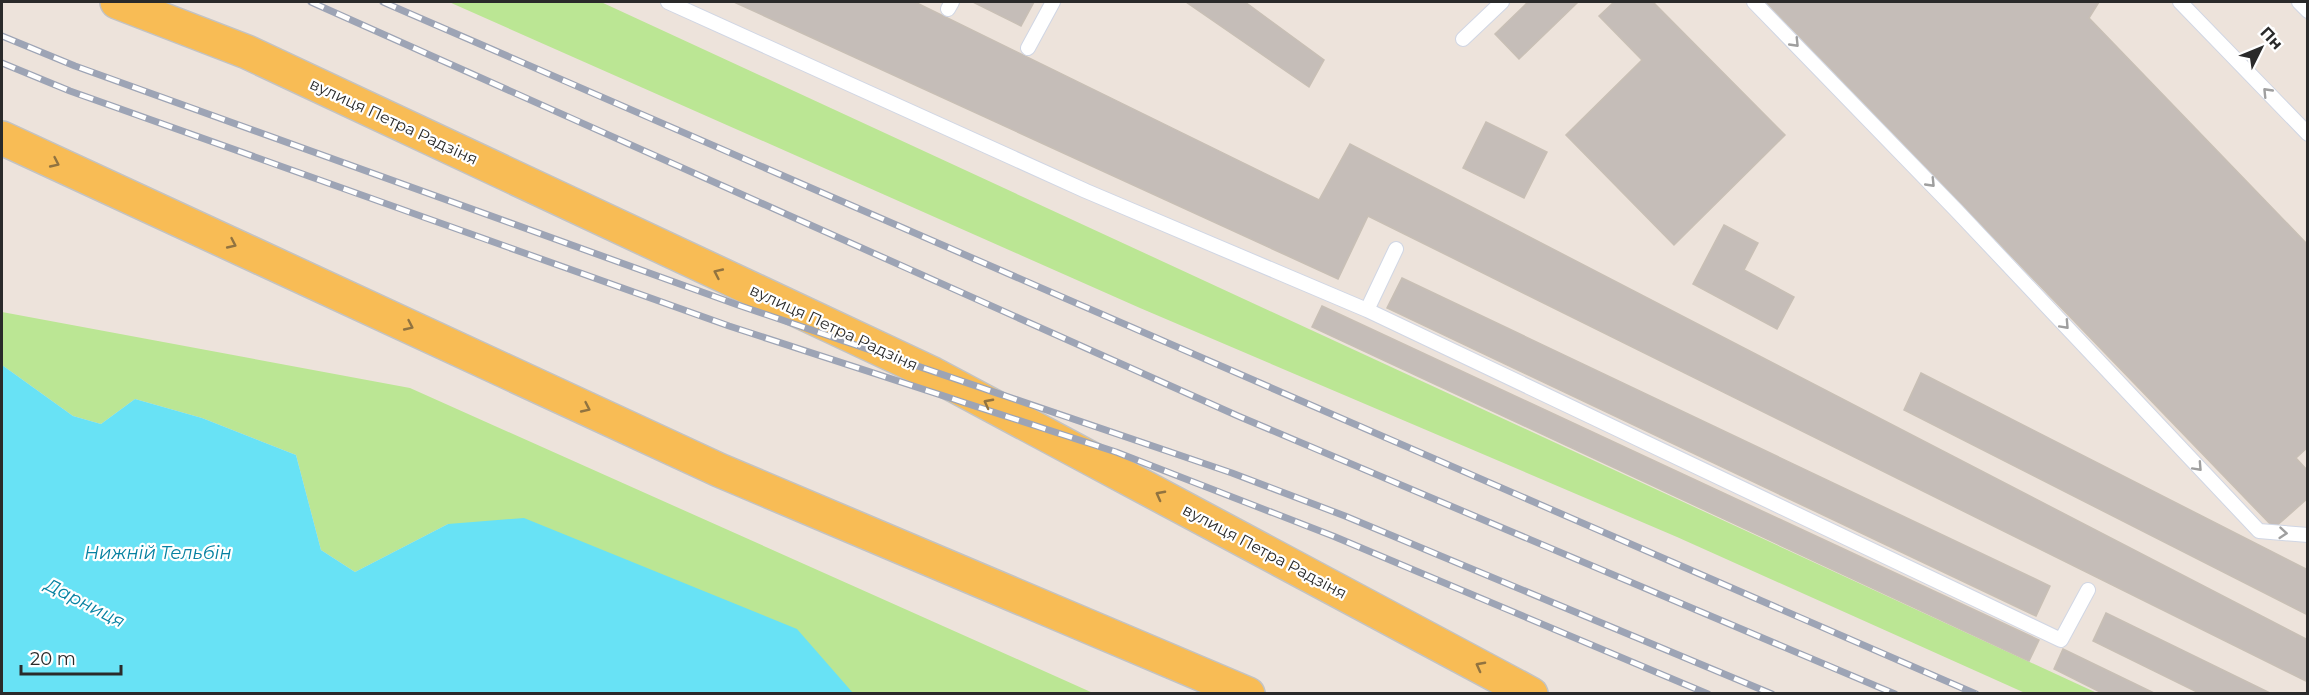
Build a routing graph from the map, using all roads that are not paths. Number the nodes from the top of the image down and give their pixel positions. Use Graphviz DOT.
graph roads {
  1 [pos="117,2"];
  2 [pos="668,2"];
  3 [pos="1053,2"];
  4 [pos="1502,2"];
  5 [pos="1754,2"];
  6 [pos="2180,2"];
  7 [pos="2299,2"];
  8 [pos="2307,11"];
  9 [pos="1463,39"];
  10 [pos="1028,48"];
  11 [pos="2307,134"];
  12 [pos="2,138"];
  13 [pos="1396,249"];
  14 [pos="1367,310"];
  15 [pos="2307,535"];
  16 [pos="2088,590"];
  17 [pos="1248,693"];
  18 [pos="1532,693"];
  18 -- 1 [label="main road, вулиця Петра Радзіня, one-way"];
  2 -- 14 [label="lane"];
  3 -- 10 [label="lane"];
  4 -- 9 [label="lane"];
  5 -- 15 [label="lane, one-way"];
  11 -- 6 [label="lane, one-way"];
  7 -- 8 [label="lane"];
  12 -- 17 [label="main road, one-way"];
  13 -- 14 [label="lane"];
  14 -- 16 [label="lane"];
}
